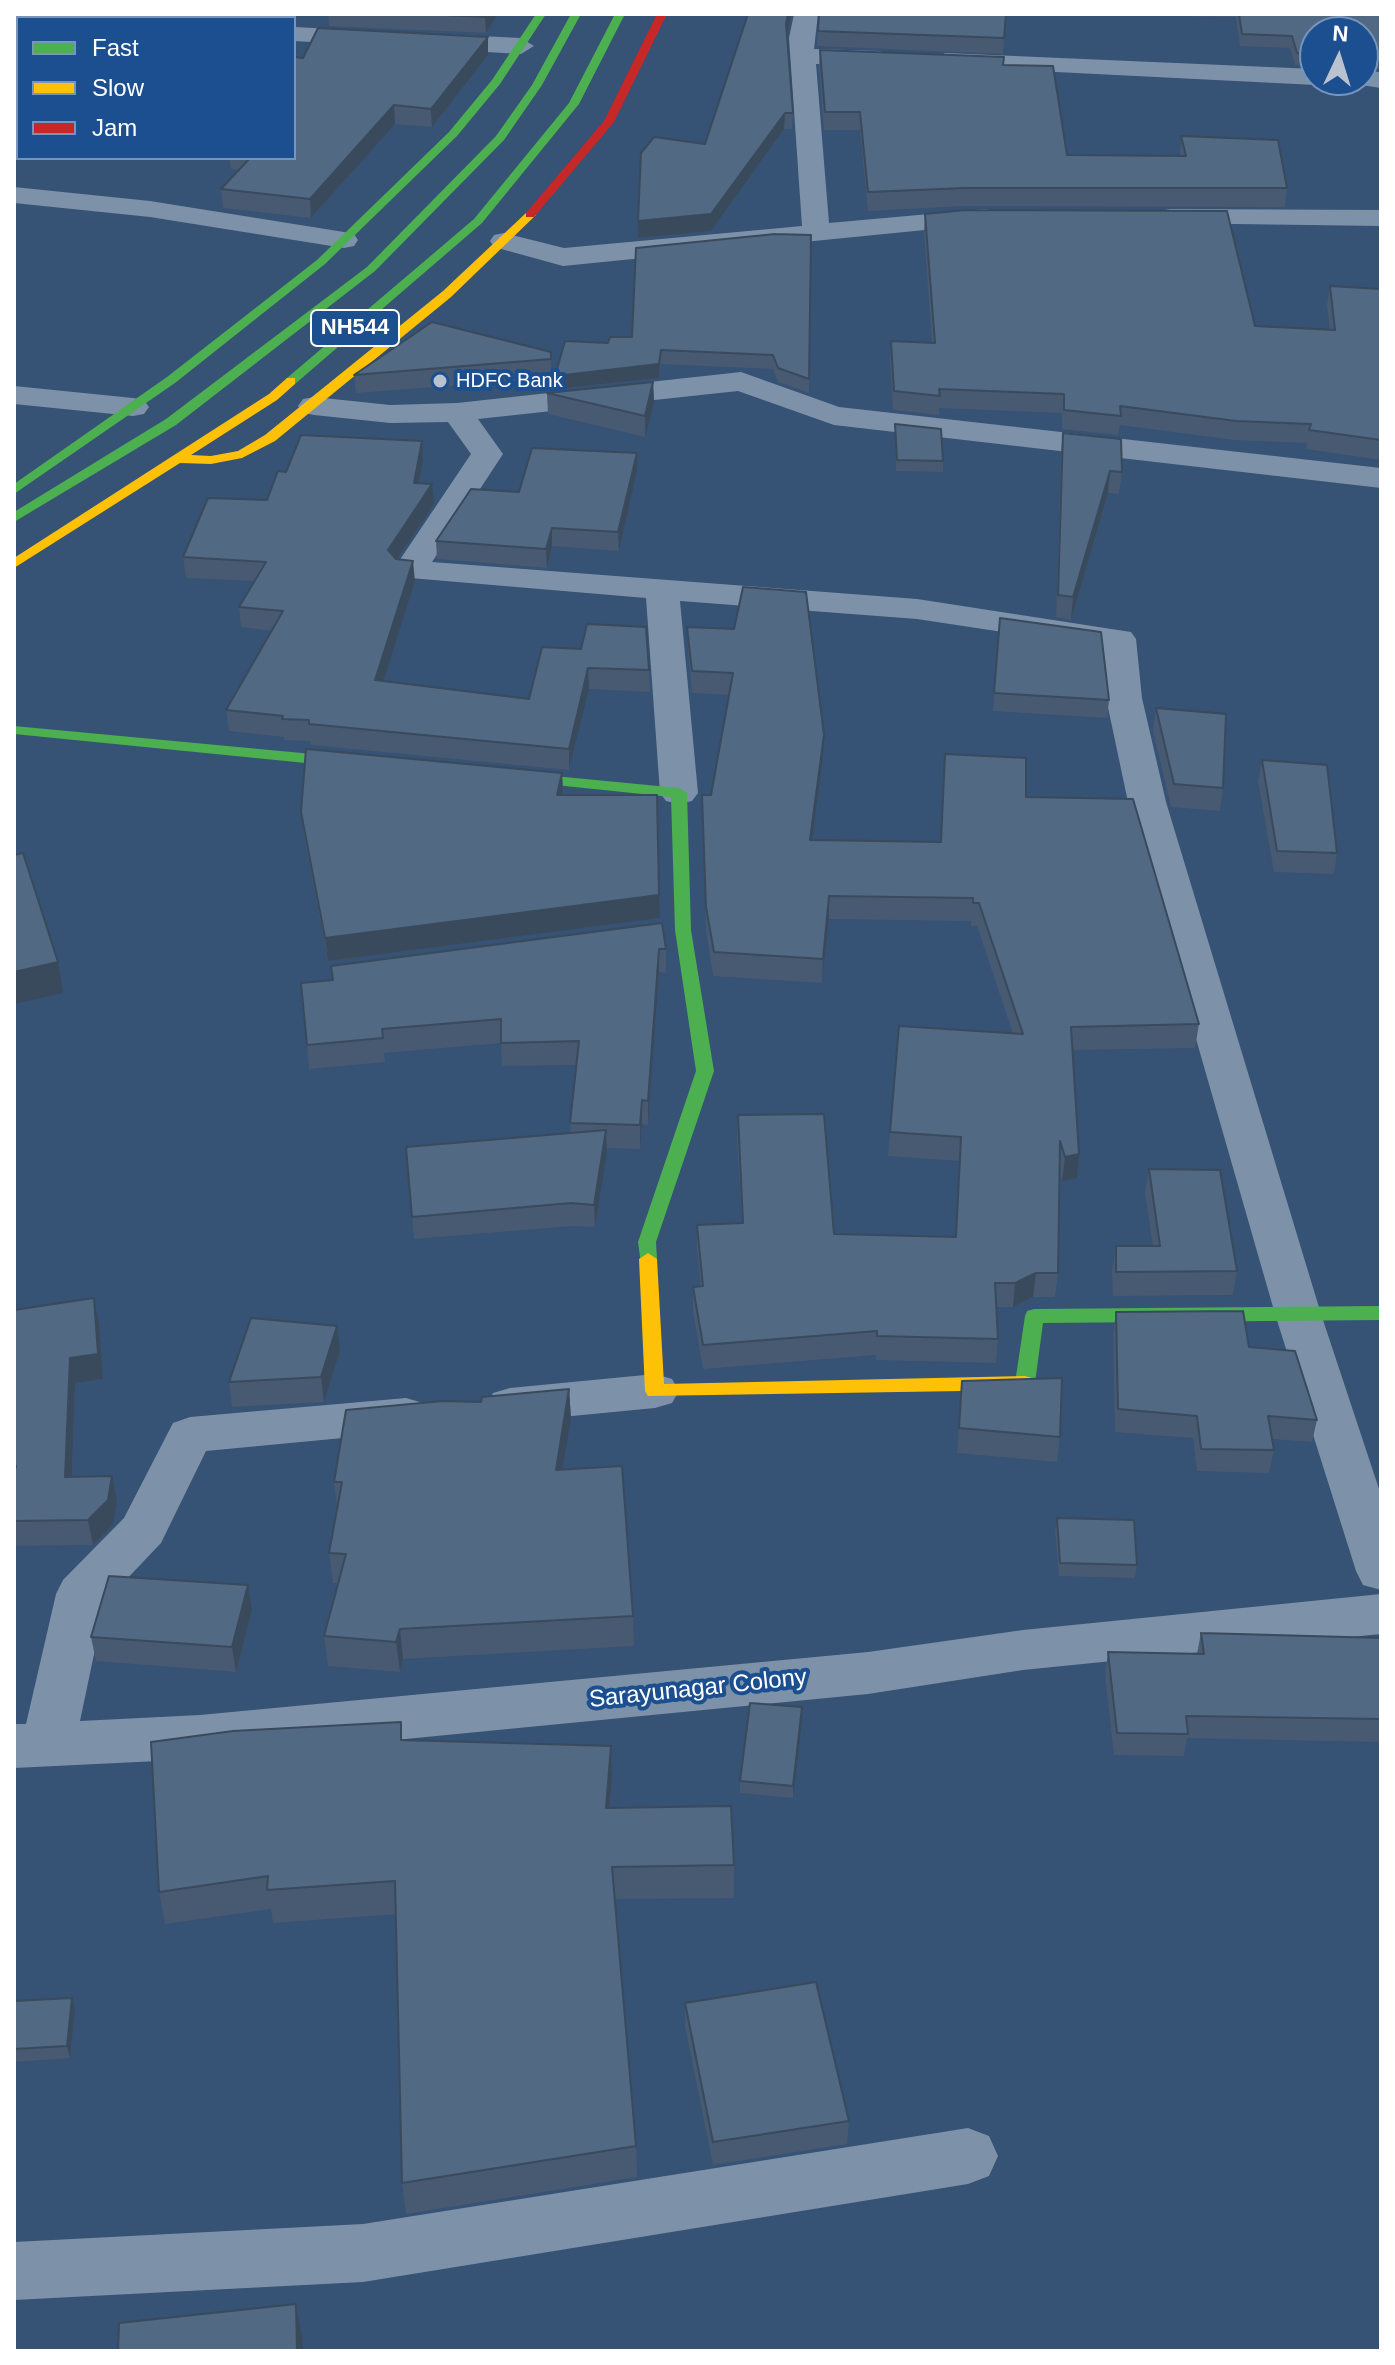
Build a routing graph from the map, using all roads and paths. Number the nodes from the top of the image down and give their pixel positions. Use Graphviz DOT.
graph roads {
  1 [pos="541,14"];
  2 [pos="576,14"];
  3 [pos="620,14"];
  4 [pos="662,14"];
  5 [pos="806,14"];
  6 [pos="296,34"];
  7 [pos="521,46"];
  8 [pos="803,56"];
  9 [pos="1299,76"];
  10 [pos="14,195"];
  11 [pos="1011,217"];
  12 [pos="1150,217"];
  13 [pos="1381,218"];
  14 [pos="816,230"];
  15 [pos="344,240"];
  16 [pos="504,241"];
  17 [pos="14,395"];
  18 [pos="314,406"];
  19 [pos="133,407"];
  20 [pos="506,407"];
  21 [pos="457,412"];
  22 [pos="487,454"];
  23 [pos="179,459"];
  24 [pos="1381,478"];
  25 [pos="14,490"];
  26 [pos="14,518"];
  27 [pos="14,564"];
  28 [pos="662,589"];
  29 [pos="14,730"];
  30 [pos="383,765"];
  31 [pos="477,774"];
  32 [pos="679,793"];
  33 [pos="1381,1313"];
  34 [pos="1298,1314"];
  35 [pos="655,1391"];
  36 [pos="1381,1571"];
  37 [pos="1381,1614"];
  38 [pos="31,1745"];
  39 [pos="968,2156"];
  40 [pos="14,2271"];
  1 -- 7 [label="main road"];
  2 -- 26 [label="main road, NH544"];
  3 -- 23 [label="main road, NH544"];
  4 -- 16 [label="main road"];
  5 -- 8 [label="street"];
  6 -- 7 [label="street"];
  7 -- 15 [label="main road"];
  8 -- 9 [label="street"];
  8 -- 14 [label="street"];
  10 -- 15 [label="street"];
  11 -- 14 [label="street"];
  12 -- 13 [label="street"];
  14 -- 16 [label="street"];
  15 -- 19 [label="main road"];
  16 -- 18 [label="main road"];
  17 -- 19 [label="street"];
  18 -- 21 [label="street"];
  18 -- 23 [label="main road"];
  19 -- 25 [label="main road"];
  20 -- 21 [label="street"];
  20 -- 22 [label="street"];
  20 -- 24 [label="street"];
  21 -- 22 [label="street"];
  22 -- 28 [label="street"];
  23 -- 27 [label="main road, NH544"];
  28 -- 32 [label="street"];
  28 -- 34 [label="street"];
  29 -- 30 [label="main road"];
  31 -- 32 [label="main road"];
  32 -- 35 [label="main road"];
  33 -- 34 [label="main road"];
  34 -- 35 [label="main road"];
  34 -- 36 [label="street"];
  35 -- 38 [label="street"];
  37 -- 38 [label="street, Sarayunagar Colony"];
  39 -- 40 [label="street"];
}
